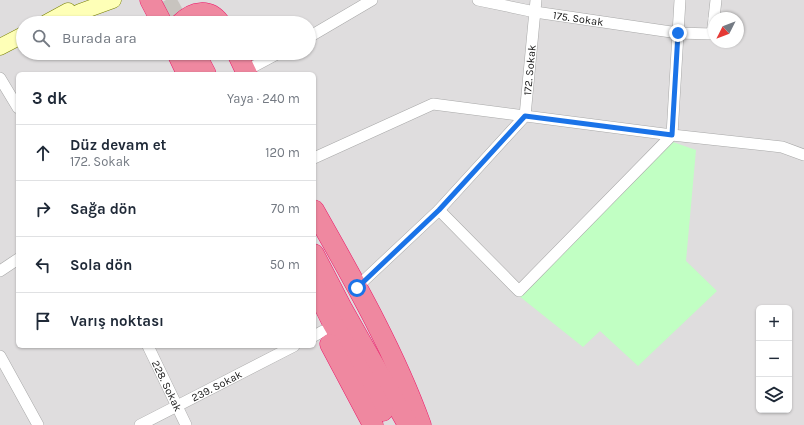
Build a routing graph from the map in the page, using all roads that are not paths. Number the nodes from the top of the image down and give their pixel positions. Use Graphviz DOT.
graph roads {
  1 [pos="87,0"];
  2 [pos="113,0"];
  3 [pos="150,0"];
  4 [pos="168,0"];
  5 [pos="207,0"];
  6 [pos="372,0"];
  7 [pos="478,0"];
  8 [pos="536,0"];
  9 [pos="680,0"];
  10 [pos="716,0"];
  11 [pos="534,12"];
  12 [pos="715,12"];
  13 [pos="58,16"];
  14 [pos="73,16"];
  15 [pos="158,16"];
  16 [pos="191,16"];
  17 [pos="212,16"];
  18 [pos="217,16"];
  19 [pos="316,33"];
  20 [pos="678,33"];
  21 [pos="708,34"];
  22 [pos="16,39"];
  23 [pos="0,47"];
  24 [pos="16,47"];
  25 [pos="0,55"];
  26 [pos="180,60"];
  27 [pos="199,60"];
  28 [pos="214,60"];
  29 [pos="240,60"];
  30 [pos="267,60"];
  31 [pos="186,72"];
  32 [pos="205,72"];
  33 [pos="220,72"];
  34 [pos="246,72"];
  35 [pos="0,78"];
  36 [pos="16,105"];
  37 [pos="525,116"];
  38 [pos="672,135"];
  39 [pos="804,156"];
  40 [pos="316,157"];
  41 [pos="439,210"];
  42 [pos="316,214"];
  43 [pos="316,258"];
  44 [pos="16,261"];
  45 [pos="0,271"];
  46 [pos="357,288"];
  47 [pos="316,289"];
  48 [pos="317,328"];
  49 [pos="149,348"];
  50 [pos="290,348"];
  51 [pos="0,356"];
  52 [pos="176,405"];
  53 [pos="38,425"];
  54 [pos="140,425"];
  55 [pos="186,425"];
  56 [pos="373,425"];
  57 [pos="391,425"];
  58 [pos="408,425"];
  59 [pos="421,425"];
  1 -- 13 [label="main road"];
  2 -- 14 [label="main road"];
  3 -- 4 [label="highway"];
  3 -- 15 [label="highway"];
  5 -- 18 [label="highway"];
  6 -- 19 [label="street"];
  7 -- 11 [label="street, 175. Sokak"];
  8 -- 11 [label="street, 172. Sokak"];
  9 -- 20 [label="street"];
  10 -- 12 [label="street"];
  11 -- 20 [label="street, 175. Sokak"];
  11 -- 37 [label="street, 172. Sokak"];
  16 -- 17 [label="highway"];
  20 -- 21 [label="street, 175. Sokak"];
  20 -- 38 [label="street"];
  22 -- 23 [label="main road"];
  24 -- 25 [label="main road"];
  26 -- 31 [label="highway"];
  27 -- 32 [label="highway"];
  28 -- 33 [label="highway"];
  29 -- 34 [label="highway"];
  30 -- 34 [label="street"];
  35 -- 36 [label="street"];
  37 -- 38 [label="street"];
  37 -- 40 [label="street"];
  37 -- 41 [label="street"];
  38 -- 39 [label="street"];
  38 -- 41 [label="street"];
  41 -- 46 [label="street"];
  42 -- 46 [label="highway"];
  43 -- 58 [label="highway"];
  44 -- 45 [label="street"];
  46 -- 59 [label="highway"];
  47 -- 57 [label="highway"];
  48 -- 56 [label="highway"];
  49 -- 52 [label="street, 228. Sokak"];
  50 -- 52 [label="street, 239. Sokak"];
  51 -- 53 [label="street"];
  52 -- 54 [label="street, 239. Sokak"];
  52 -- 55 [label="street, 228. Sokak"];
}
